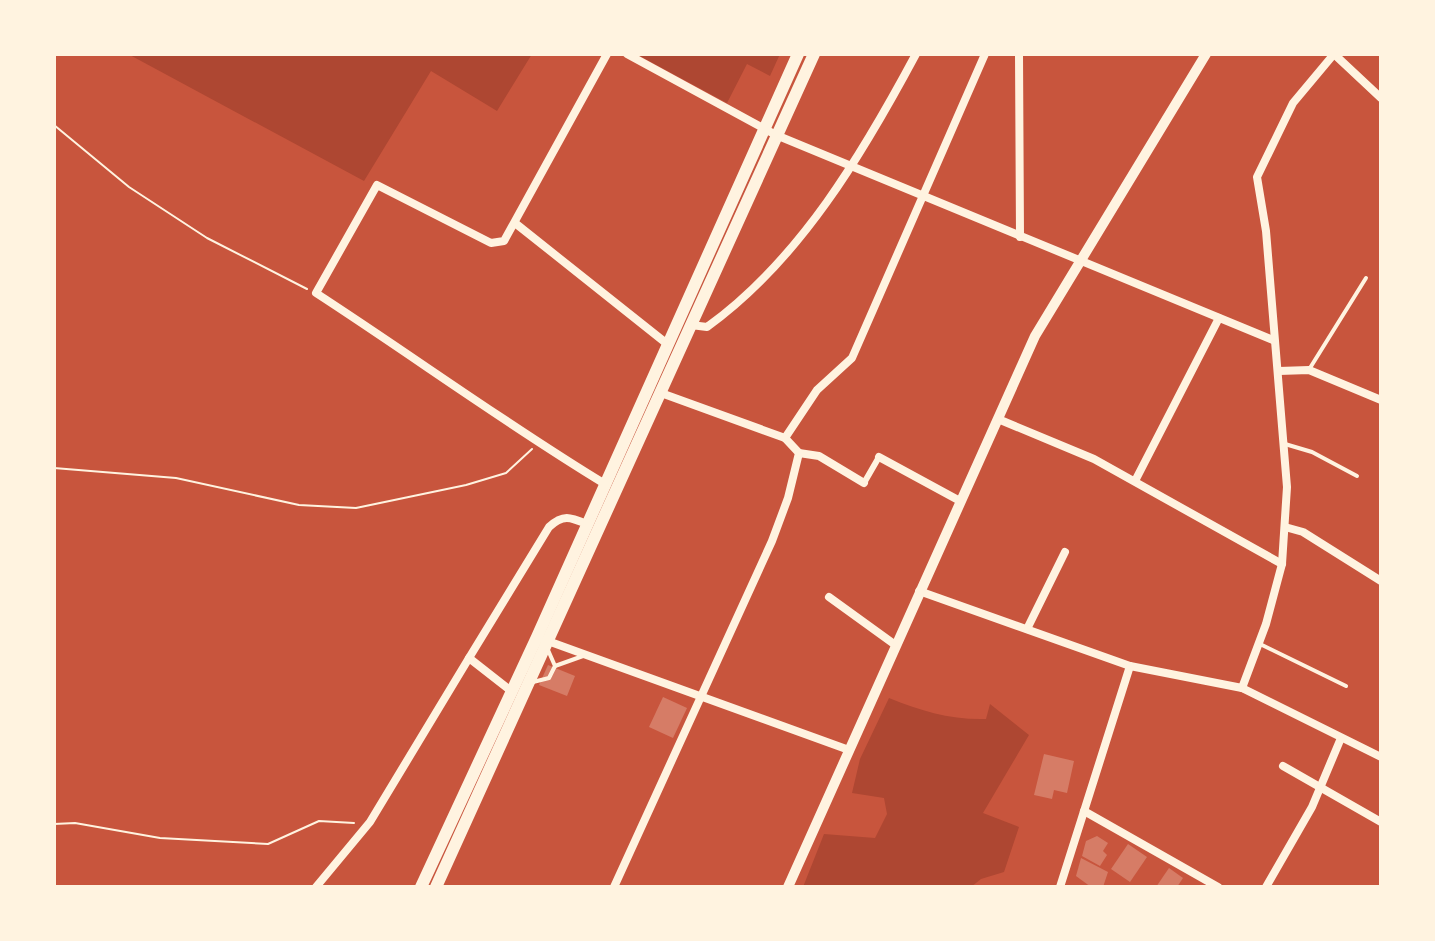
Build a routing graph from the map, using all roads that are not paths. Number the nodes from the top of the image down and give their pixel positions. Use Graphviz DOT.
graph roads {
  1 [pos="607,54"];
  2 [pos="627,54"];
  3 [pos="798,54"];
  4 [pos="814,54"];
  5 [pos="916,54"];
  6 [pos="985,54"];
  7 [pos="1019,54"];
  8 [pos="1206,54"];
  9 [pos="1334,54"];
  10 [pos="1381,98"];
  11 [pos="763,129"];
  12 [pos="776,135"];
  13 [pos="852,165"];
  14 [pos="922,195"];
  15 [pos="515,223"];
  16 [pos="1020,237"];
  17 [pos="1080,261"];
  18 [pos="1366,278"];
  19 [pos="1219,318"];
  20 [pos="691,325"];
  21 [pos="1273,340"];
  22 [pos="666,343"];
  23 [pos="1309,370"];
  24 [pos="1279,371"];
  25 [pos="661,393"];
  26 [pos="1379,396"];
  27 [pos="998,419"];
  28 [pos="785,438"];
  29 [pos="1285,444"];
  30 [pos="799,453"];
  31 [pos="879,457"];
  32 [pos="1357,476"];
  33 [pos="1135,481"];
  34 [pos="864,483"];
  35 [pos="605,484"];
  36 [pos="960,501"];
  37 [pos="587,524"];
  38 [pos="1285,527"];
  39 [pos="1065,552"];
  40 [pos="1282,564"];
  41 [pos="1381,581"];
  42 [pos="919,591"];
  43 [pos="829,597"];
  44 [pos="1027,629"];
  45 [pos="544,643"];
  46 [pos="1258,643"];
  47 [pos="894,644"];
  48 [pos="585,655"];
  49 [pos="469,658"];
  50 [pos="555,666"];
  51 [pos="1130,666"];
  52 [pos="531,683"];
  53 [pos="1346,686"];
  54 [pos="1242,688"];
  55 [pos="510,690"];
  56 [pos="701,697"];
  57 [pos="1341,738"];
  58 [pos="849,750"];
  59 [pos="1381,757"];
  60 [pos="1283,766"];
  61 [pos="1322,785"];
  62 [pos="1084,811"];
  63 [pos="1381,822"];
  64 [pos="1201,877"];
  65 [pos="316,887"];
  66 [pos="421,887"];
  67 [pos="436,887"];
  68 [pos="614,887"];
  69 [pos="788,887"];
  70 [pos="1060,887"];
  71 [pos="1198,887"];
  72 [pos="1218,887"];
  73 [pos="1266,887"];
  1 -- 15 [label="street"];
  2 -- 11 [label="street"];
  3 -- 11 [label="main road"];
  4 -- 12 [label="main road"];
  5 -- 13 [label="street"];
  6 -- 14 [label="street"];
  7 -- 16 [label="street"];
  8 -- 17 [label="street"];
  9 -- 10 [label="street"];
  9 -- 21 [label="street"];
  11 -- 12 [label="street"];
  11 -- 22 [label="main road"];
  12 -- 13 [label="street"];
  12 -- 20 [label="main road"];
  13 -- 14 [label="street"];
  13 -- 20 [label="street"];
  14 -- 16 [label="street"];
  14 -- 28 [label="street"];
  15 -- 22 [label="street"];
  15 -- 35 [label="street"];
  16 -- 17 [label="street"];
  17 -- 19 [label="street"];
  17 -- 27 [label="street"];
  18 -- 23 [label="lane"];
  19 -- 21 [label="street"];
  19 -- 33 [label="street"];
  20 -- 25 [label="main road"];
  21 -- 24 [label="street"];
  22 -- 35 [label="main road"];
  23 -- 24 [label="street"];
  23 -- 26 [label="street"];
  24 -- 29 [label="street"];
  25 -- 28 [label="street"];
  25 -- 45 [label="main road"];
  27 -- 33 [label="street"];
  27 -- 36 [label="street"];
  28 -- 30 [label="street"];
  29 -- 32 [label="lane"];
  29 -- 38 [label="street"];
  30 -- 34 [label="street"];
  30 -- 56 [label="street"];
  31 -- 34 [label="street"];
  31 -- 36 [label="street"];
  33 -- 40 [label="street"];
  35 -- 37 [label="main road"];
  36 -- 42 [label="street"];
  37 -- 45 [label="main road"];
  37 -- 49 [label="street"];
  38 -- 40 [label="street"];
  38 -- 41 [label="street"];
  39 -- 44 [label="street"];
  40 -- 46 [label="street"];
  42 -- 44 [label="street"];
  42 -- 47 [label="street"];
  43 -- 47 [label="street"];
  44 -- 51 [label="street"];
  45 -- 48 [label="street"];
  45 -- 50 [label="lane"];
  45 -- 52 [label="main road"];
  45 -- 55 [label="main road"];
  46 -- 53 [label="lane"];
  46 -- 54 [label="street"];
  47 -- 58 [label="street"];
  48 -- 50 [label="lane"];
  48 -- 56 [label="street"];
  49 -- 55 [label="street"];
  49 -- 65 [label="street"];
  50 -- 52 [label="lane"];
  51 -- 54 [label="street"];
  51 -- 62 [label="street"];
  52 -- 67 [label="main road"];
  54 -- 57 [label="street"];
  55 -- 66 [label="main road"];
  56 -- 58 [label="street"];
  56 -- 68 [label="street"];
  57 -- 59 [label="street"];
  57 -- 61 [label="street"];
  58 -- 69 [label="street"];
  60 -- 61 [label="street"];
  61 -- 63 [label="street"];
  61 -- 73 [label="street"];
  62 -- 64 [label="street"];
  62 -- 70 [label="street"];
  64 -- 71 [label="street"];
  64 -- 72 [label="street"];
}
